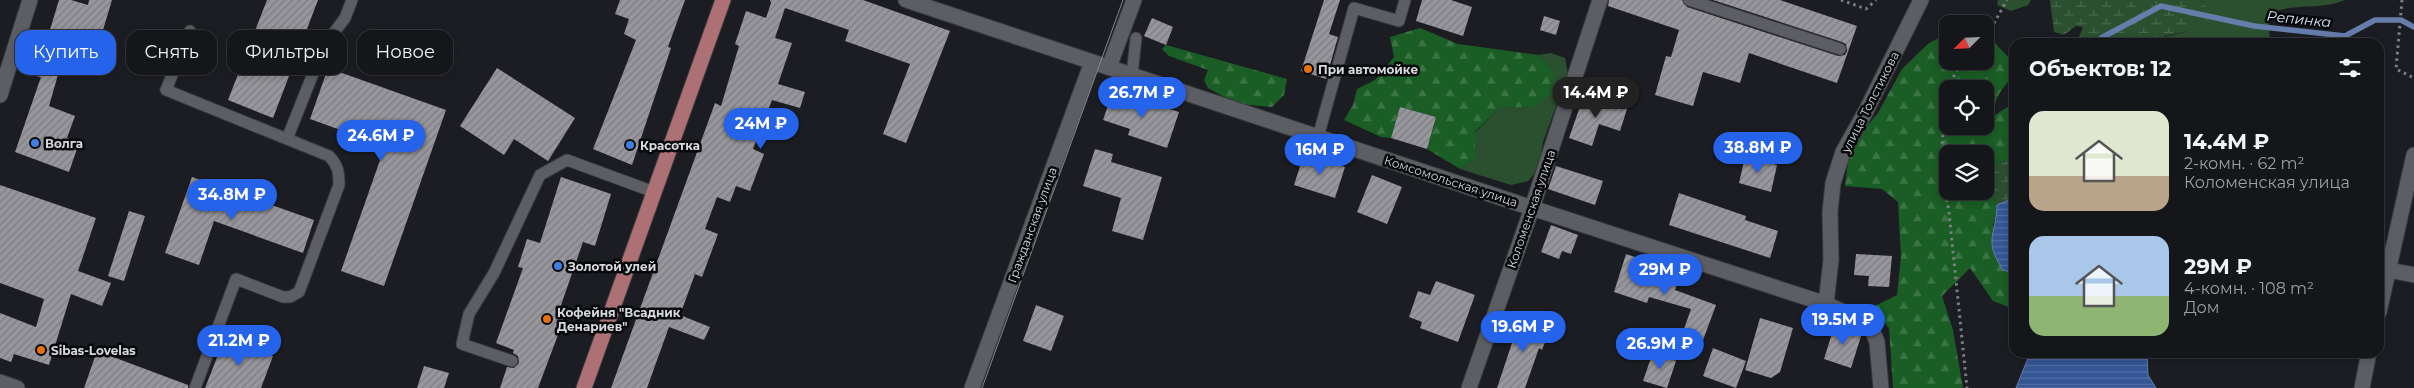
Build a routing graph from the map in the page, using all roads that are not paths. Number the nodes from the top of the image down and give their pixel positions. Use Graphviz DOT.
graph roads {
  1 [pos="30,0"];
  2 [pos="352,0"];
  3 [pos="722,0"];
  4 [pos="906,0"];
  5 [pos="1134,0"];
  6 [pos="1405,0"];
  7 [pos="1600,0"];
  8 [pos="1689,0"];
  9 [pos="1921,0"];
  10 [pos="1136,38"];
  11 [pos="1840,49"];
  12 [pos="5,61"];
  13 [pos="1092,62"];
  14 [pos="1109,67"];
  15 [pos="172,75"];
  16 [pos="1132,75"];
  17 [pos="0,95"];
  18 [pos="1318,137"];
  19 [pos="287,139"];
  20 [pos="2414,155"];
  21 [pos="654,192"];
  22 [pos="1532,208"];
  23 [pos="2390,270"];
  24 [pos="2414,275"];
  25 [pos="2384,293"];
  26 [pos="1826,304"];
  27 [pos="2368,358"];
  28 [pos="512,361"];
  29 [pos="0,382"];
  30 [pos="17,388"];
  31 [pos="195,388"];
  32 [pos="584,388"];
  33 [pos="972,388"];
  34 [pos="1469,388"];
  35 [pos="1881,388"];
  36 [pos="2362,388"];
  1 -- 12 [label="street"];
  2 -- 19 [label="lane"];
  3 -- 21 [label="main road"];
  4 -- 13 [label="street, Комсомольская улица"];
  5 -- 14 [label="street"];
  6 -- 18 [label="lane"];
  7 -- 22 [label="street, Коломенская улица"];
  8 -- 11 [label="lane"];
  9 -- 26 [label="street, улица Толстикова"];
  10 -- 16 [label="lane"];
  12 -- 17 [label="street"];
  13 -- 14 [label="street, Комсомольская улица"];
  13 -- 33 [label="street, Гражданская улица"];
  14 -- 16 [label="street, Комсомольская улица"];
  15 -- 19 [label="lane"];
  16 -- 18 [label="street, Комсомольская улица"];
  18 -- 22 [label="street, Комсомольская улица"];
  19 -- 31 [label="lane"];
  20 -- 23 [label="street"];
  21 -- 28 [label="lane"];
  21 -- 32 [label="main road"];
  22 -- 26 [label="street, Комсомольская улица"];
  22 -- 34 [label="street, Коломенская улица"];
  23 -- 24 [label="street"];
  23 -- 25 [label="street"];
  26 -- 35 [label="street"];
  27 -- 36 [label="street"];
  29 -- 30 [label="street"];
}
